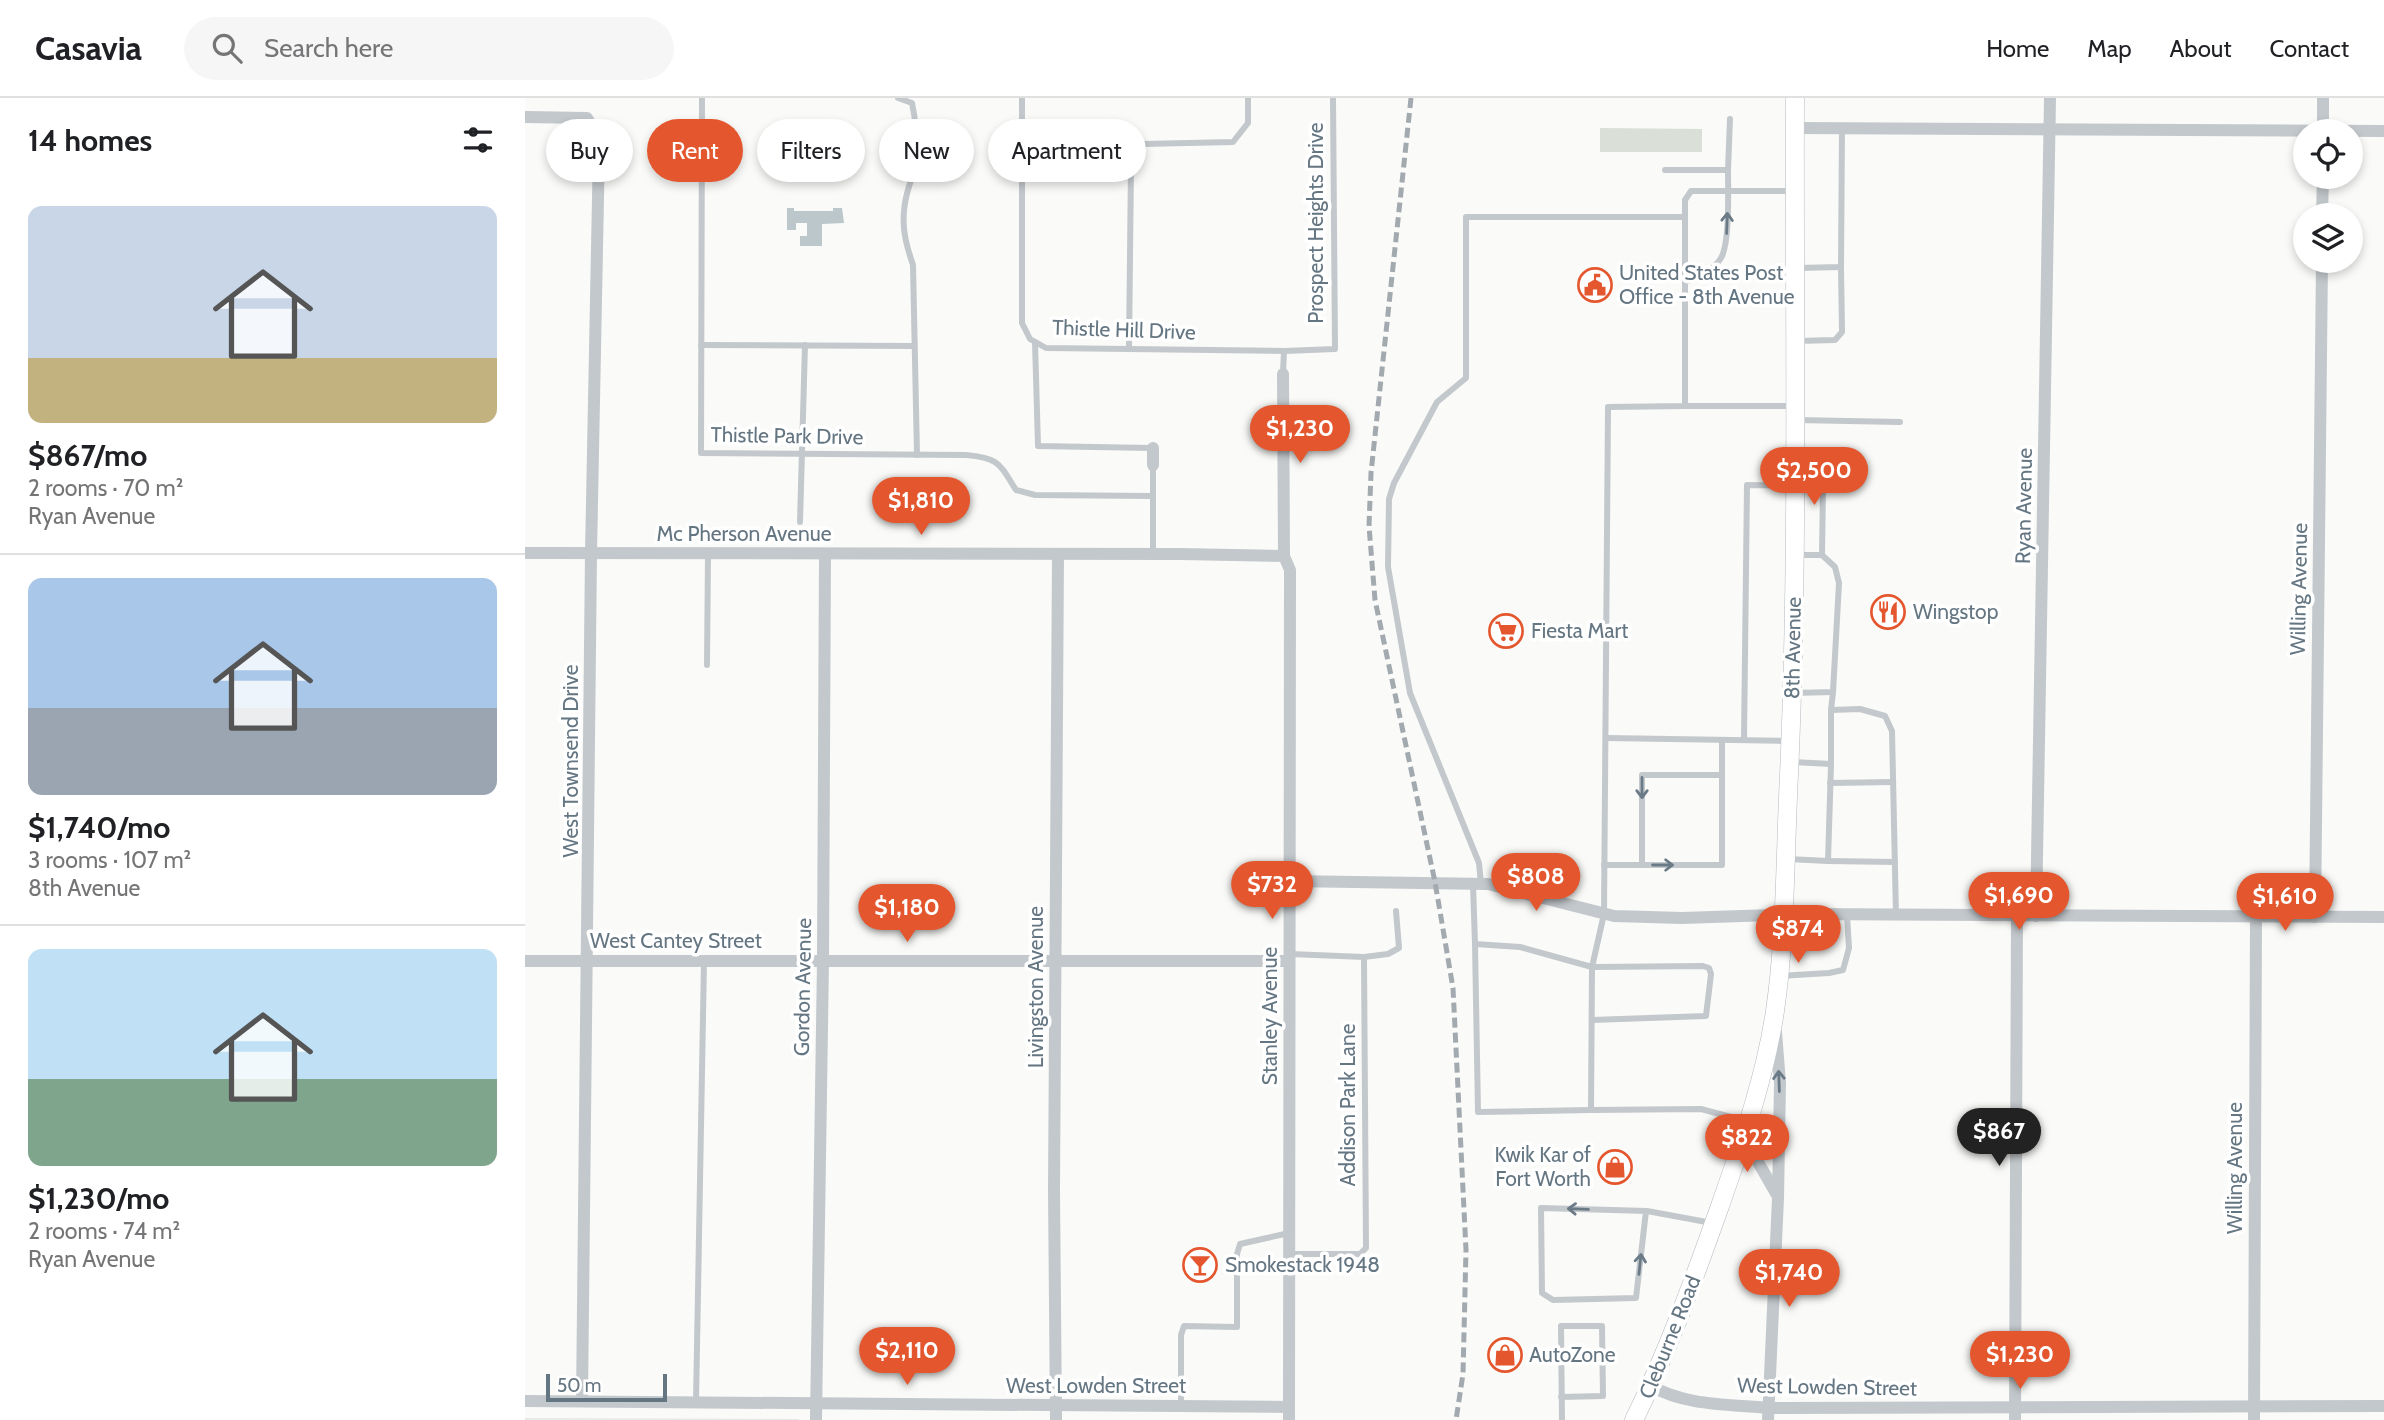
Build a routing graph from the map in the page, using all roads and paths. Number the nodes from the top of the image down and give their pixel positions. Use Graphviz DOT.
graph roads {
  1 [pos="702,98"];
  2 [pos="898,98"];
  3 [pos="1022,98"];
  4 [pos="1248,98"];
  5 [pos="1333,98"];
  6 [pos="1795,98"];
  7 [pos="2050,98"];
  8 [pos="2323,98"];
  9 [pos="525,117"];
  10 [pos="1730,119"];
  11 [pos="2323,119"];
  12 [pos="1795,128"];
  13 [pos="1842,128"];
  14 [pos="2050,129"];
  15 [pos="2293,131"];
  16 [pos="2363,131"];
  17 [pos="2384,131"];
  18 [pos="1665,170"];
  19 [pos="1728,170"];
  20 [pos="1728,191"];
  21 [pos="1795,191"];
  22 [pos="1685,217"];
  23 [pos="1841,267"];
  24 [pos="1795,268"];
  25 [pos="2322,273"];
  26 [pos="1685,282"];
  27 [pos="1795,341"];
  28 [pos="1035,342"];
  29 [pos="701,345"];
  30 [pos="805,345"];
  31 [pos="914,346"];
  32 [pos="1129,349"];
  33 [pos="1335,349"];
  34 [pos="1284,351"];
  35 [pos="1283,374"];
  36 [pos="1685,406"];
  37 [pos="1796,413"];
  38 [pos="1900,422"];
  39 [pos="1153,448"];
  40 [pos="803,454"];
  41 [pos="917,455"];
  42 [pos="1153,465"];
  43 [pos="1795,486"];
  44 [pos="1152,496"];
  45 [pos="800,522"];
  46 [pos="525,553"];
  47 [pos="591,553"];
  48 [pos="708,554"];
  49 [pos="825,554"];
  50 [pos="1058,554"];
  51 [pos="1153,554"];
  52 [pos="1794,555"];
  53 [pos="1822,555"];
  54 [pos="1284,556"];
  55 [pos="707,665"];
  56 [pos="1833,692"];
  57 [pos="1792,693"];
  58 [pos="1831,710"];
  59 [pos="1606,738"];
  60 [pos="1722,740"];
  61 [pos="1744,740"];
  62 [pos="1790,741"];
  63 [pos="1789,762"];
  64 [pos="1831,764"];
  65 [pos="1722,775"];
  66 [pos="1893,782"];
  67 [pos="1830,783"];
  68 [pos="1785,859"];
  69 [pos="1828,861"];
  70 [pos="1895,862"];
  71 [pos="1604,865"];
  72 [pos="1642,865"];
  73 [pos="1289,881"];
  74 [pos="1477,884"];
  75 [pos="1396,911"];
  76 [pos="1604,914"];
  77 [pos="1783,914"];
  78 [pos="1847,915"];
  79 [pos="1896,915"];
  80 [pos="2017,916"];
  81 [pos="2036,916"];
  82 [pos="2256,917"];
  83 [pos="2315,917"];
  84 [pos="2384,917"];
  85 [pos="1475,944"];
  86 [pos="1289,957"];
  87 [pos="1364,957"];
  88 [pos="525,961"];
  89 [pos="588,961"];
  90 [pos="704,961"];
  91 [pos="823,961"];
  92 [pos="1056,961"];
  93 [pos="1592,967"];
  94 [pos="1777,976"];
  95 [pos="1775,1012"];
  96 [pos="1591,1020"];
  97 [pos="1591,1110"];
  98 [pos="1745,1129"];
  99 [pos="1778,1198"];
  100 [pos="1646,1211"];
  101 [pos="1714,1223"];
  102 [pos="1289,1233"];
  103 [pos="1288,1254"];
  104 [pos="1651,1387"];
  105 [pos="1561,1397"];
  106 [pos="525,1401"];
  107 [pos="582,1401"];
  108 [pos="696,1402"];
  109 [pos="816,1403"];
  110 [pos="1056,1405"];
  111 [pos="1181,1406"];
  112 [pos="2384,1406"];
  113 [pos="2254,1413"];
  114 [pos="1288,1414"];
  115 [pos="1768,1414"];
  116 [pos="2015,1414"];
  117 [pos="816,1420"];
  118 [pos="1056,1420"];
  119 [pos="1562,1420"];
  120 [pos="1634,1420"];
  1 -- 29 [label="lane, Thistle Park Drive"];
  2 -- 31 [label="lane"];
  3 -- 28 [label="lane, Thistle Hill Drive"];
  4 -- 32 [label="lane"];
  5 -- 33 [label="lane, Prospect Heights Drive"];
  6 -- 12 [label="main road, 8th Avenue"];
  7 -- 14 [label="street, Ryan Avenue"];
  8 -- 11 [label="street"];
  9 -- 47 [label="street, West Townsend Drive"];
  10 -- 19 [label="lane"];
  12 -- 13 [label="street"];
  12 -- 21 [label="main road, 8th Avenue"];
  13 -- 14 [label="street"];
  13 -- 23 [label="lane"];
  14 -- 15 [label="street"];
  14 -- 81 [label="street, Ryan Avenue"];
  16 -- 17 [label="street"];
  18 -- 19 [label="lane"];
  19 -- 20 [label="lane"];
  20 -- 21 [label="lane"];
  20 -- 22 [label="lane"];
  26 -- 20 [label="lane, one-way"];
  21 -- 24 [label="main road, 8th Avenue"];
  22 -- 26 [label="lane"];
  22 -- 74 [label="lane"];
  23 -- 24 [label="lane"];
  23 -- 27 [label="lane"];
  24 -- 27 [label="main road, 8th Avenue"];
  25 -- 83 [label="street, Willing Avenue"];
  26 -- 36 [label="lane"];
  27 -- 37 [label="main road, 8th Avenue"];
  28 -- 32 [label="lane, Thistle Hill Drive"];
  28 -- 39 [label="lane"];
  29 -- 30 [label="lane"];
  29 -- 40 [label="lane, Thistle Park Drive"];
  30 -- 31 [label="lane"];
  30 -- 40 [label="lane"];
  31 -- 41 [label="lane"];
  32 -- 34 [label="lane, Thistle Hill Drive"];
  33 -- 34 [label="lane, Thistle Hill Drive"];
  34 -- 35 [label="lane"];
  35 -- 54 [label="street"];
  36 -- 37 [label="lane"];
  36 -- 59 [label="lane"];
  37 -- 38 [label="lane"];
  37 -- 43 [label="main road, 8th Avenue"];
  39 -- 42 [label="street"];
  40 -- 41 [label="lane, Thistle Park Drive"];
  40 -- 45 [label="lane"];
  41 -- 44 [label="lane, Thistle Park Drive"];
  42 -- 44 [label="lane"];
  43 -- 52 [label="main road, 8th Avenue"];
  43 -- 53 [label="lane"];
  43 -- 61 [label="lane"];
  44 -- 51 [label="lane"];
  46 -- 47 [label="street, Mc Pherson Avenue"];
  47 -- 48 [label="street, Mc Pherson Avenue"];
  47 -- 89 [label="street, West Townsend Drive"];
  48 -- 49 [label="street, Mc Pherson Avenue"];
  48 -- 55 [label="lane"];
  49 -- 50 [label="street, Mc Pherson Avenue"];
  49 -- 91 [label="street, Gordon Avenue"];
  50 -- 51 [label="street, Mc Pherson Avenue"];
  50 -- 92 [label="street, Livingston Avenue"];
  51 -- 54 [label="street, Mc Pherson Avenue"];
  52 -- 53 [label="lane"];
  52 -- 57 [label="main road, 8th Avenue"];
  53 -- 56 [label="lane"];
  54 -- 73 [label="street, Stanley Avenue"];
  56 -- 57 [label="lane"];
  56 -- 58 [label="lane"];
  57 -- 62 [label="main road, 8th Avenue"];
  58 -- 64 [label="lane"];
  58 -- 66 [label="lane"];
  59 -- 60 [label="lane"];
  59 -- 71 [label="lane"];
  60 -- 61 [label="lane"];
  60 -- 65 [label="lane"];
  61 -- 62 [label="lane"];
  62 -- 63 [label="main road, 8th Avenue"];
  63 -- 64 [label="lane"];
  63 -- 68 [label="main road, 8th Avenue"];
  64 -- 67 [label="lane"];
  65 -- 72 [label="lane, one-way"];
  72 -- 65 [label="lane, one-way"];
  66 -- 67 [label="lane"];
  66 -- 70 [label="lane"];
  67 -- 69 [label="lane"];
  68 -- 69 [label="lane"];
  68 -- 77 [label="main road, 8th Avenue"];
  69 -- 70 [label="lane"];
  70 -- 79 [label="lane"];
  71 -- 72 [label="lane"];
  71 -- 76 [label="lane"];
  73 -- 74 [label="street"];
  73 -- 86 [label="street, Stanley Avenue"];
  74 -- 76 [label="street"];
  74 -- 85 [label="lane"];
  75 -- 87 [label="lane"];
  76 -- 77 [label="street"];
  76 -- 93 [label="lane"];
  77 -- 78 [label="street"];
  77 -- 94 [label="main road, 8th Avenue"];
  78 -- 79 [label="street"];
  78 -- 94 [label="lane"];
  79 -- 80 [label="street"];
  80 -- 81 [label="street"];
  80 -- 116 [label="street"];
  81 -- 82 [label="street"];
  82 -- 83 [label="street"];
  82 -- 113 [label="street, Willing Avenue"];
  83 -- 84 [label="street"];
  85 -- 93 [label="lane"];
  85 -- 97 [label="lane"];
  86 -- 87 [label="lane"];
  86 -- 92 [label="street, West Cantey Street"];
  86 -- 102 [label="street, Stanley Avenue"];
  87 -- 103 [label="lane, Addison Park Lane"];
  88 -- 89 [label="street, West Cantey Street"];
  89 -- 90 [label="street, West Cantey Street"];
  89 -- 107 [label="street, West Townsend Drive"];
  90 -- 91 [label="street, West Cantey Street"];
  90 -- 108 [label="lane"];
  91 -- 92 [label="street, West Cantey Street"];
  91 -- 109 [label="street, Gordon Avenue"];
  92 -- 110 [label="street, Livingston Avenue"];
  93 -- 96 [label="lane"];
  93 -- 96 [label="lane"];
  94 -- 95 [label="main road, 8th Avenue"];
  95 -- 98 [label="main road, Cleburne Road"];
  99 -- 95 [label="street, 8th Avenue, one-way"];
  96 -- 97 [label="lane"];
  97 -- 98 [label="lane"];
  98 -- 99 [label="street"];
  98 -- 101 [label="main road, Cleburne Road"];
  99 -- 115 [label="street, 8th Avenue"];
  100 -- 100 [label="lane, one-way"];
  100 -- 101 [label="lane"];
  101 -- 104 [label="main road, Cleburne Road"];
  102 -- 103 [label="street, Stanley Avenue"];
  102 -- 111 [label="lane"];
  103 -- 114 [label="street, Stanley Avenue"];
  104 -- 115 [label="street, West Lowden Street"];
  104 -- 120 [label="main road, Cleburne Road"];
  105 -- 105 [label="lane"];
  105 -- 119 [label="lane"];
  106 -- 107 [label="street, West Lowden Street"];
  107 -- 108 [label="street, West Lowden Street"];
  108 -- 109 [label="street, West Lowden Street"];
  109 -- 110 [label="street, West Lowden Street"];
  109 -- 117 [label="street, Gordon Avenue"];
  110 -- 111 [label="street, West Lowden Street"];
  110 -- 118 [label="street, Livingston Avenue"];
  111 -- 114 [label="street, West Lowden Street"];
  112 -- 113 [label="street, West Lowden Street"];
  113 -- 116 [label="street, West Lowden Street"];
  115 -- 116 [label="street, West Lowden Street"];
}
